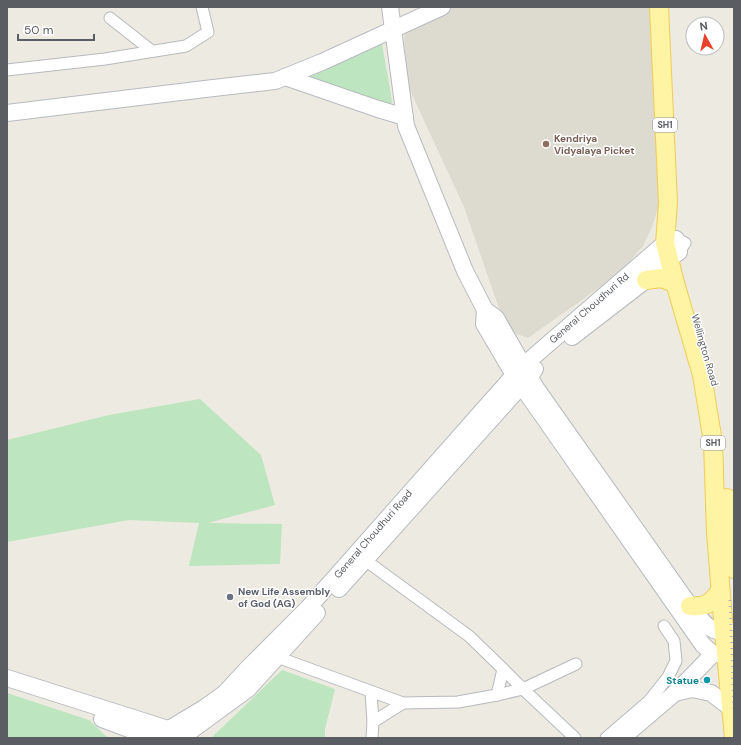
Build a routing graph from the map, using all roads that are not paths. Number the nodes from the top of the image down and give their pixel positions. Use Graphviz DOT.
graph roads {
  1 [pos="202,7"];
  2 [pos="390,7"];
  3 [pos="442,7"];
  4 [pos="659,7"];
  5 [pos="669,7"];
  6 [pos="110,18"];
  7 [pos="393,30"];
  8 [pos="152,51"];
  9 [pos="7,70"];
  10 [pos="285,77"];
  11 [pos="7,113"];
  12 [pos="405,117"];
  13 [pos="672,248"];
  14 [pos="646,280"];
  15 [pos="675,283"];
  16 [pos="522,376"];
  17 [pos="733,558"];
  18 [pos="365,560"];
  19 [pos="720,591"];
  20 [pos="690,606"];
  21 [pos="664,626"];
  22 [pos="729,632"];
  23 [pos="724,654"];
  24 [pos="277,657"];
  25 [pos="576,664"];
  26 [pos="503,669"];
  27 [pos="7,678"];
  28 [pos="7,687"];
  29 [pos="523,689"];
  30 [pos="371,692"];
  31 [pos="675,693"];
  32 [pos="497,695"];
  33 [pos="403,703"];
  34 [pos="731,708"];
  35 [pos="373,722"];
  36 [pos="125,728"];
  37 [pos="168,729"];
  38 [pos="196,732"];
  39 [pos="153,738"];
  40 [pos="182,738"];
  41 [pos="372,738"];
  42 [pos="575,738"];
  43 [pos="606,738"];
  44 [pos="622,738"];
  45 [pos="734,738"];
  1 -- 8 [label="street"];
  2 -- 7 [label="main road"];
  3 -- 7 [label="main road"];
  4 -- 13 [label="main road, SH1"];
  5 -- 13 [label="main road, SH1"];
  6 -- 8 [label="street"];
  7 -- 10 [label="main road"];
  7 -- 12 [label="main road"];
  8 -- 9 [label="street"];
  10 -- 11 [label="main road"];
  10 -- 12 [label="main road"];
  12 -- 16 [label="main road"];
  13 -- 14 [label="main road"];
  13 -- 15 [label="main road, SH1"];
  13 -- 16 [label="main road, General Choudhuri Rd"];
  13 -- 17 [label="main road, Wellington Road / SH1"];
  14 -- 15 [label="main road"];
  14 -- 16 [label="main road"];
  15 -- 19 [label="main road, SH1"];
  16 -- 18 [label="main road"];
  16 -- 20 [label="main road"];
  16 -- 23 [label="main road"];
  16 -- 37 [label="main road, General Choudhuri Road"];
  18 -- 24 [label="main road"];
  18 -- 26 [label="street"];
  19 -- 20 [label="main road"];
  19 -- 22 [label="main road, SH1"];
  20 -- 22 [label="main road"];
  21 -- 43 [label="street"];
  22 -- 23 [label="main road, SH1"];
  23 -- 31 [label="main road"];
  23 -- 34 [label="main road, SH1"];
  24 -- 30 [label="street"];
  24 -- 38 [label="main road"];
  25 -- 29 [label="street"];
  26 -- 29 [label="street"];
  26 -- 32 [label="street"];
  27 -- 36 [label="main road"];
  28 -- 36 [label="main road"];
  29 -- 32 [label="street"];
  29 -- 42 [label="street"];
  30 -- 33 [label="street"];
  30 -- 35 [label="street"];
  31 -- 34 [label="main road"];
  31 -- 44 [label="main road"];
  32 -- 33 [label="street"];
  33 -- 35 [label="street"];
  34 -- 45 [label="main road, SH1"];
  35 -- 41 [label="street"];
  36 -- 37 [label="main road"];
  36 -- 39 [label="main road"];
  37 -- 39 [label="main road"];
  37 -- 40 [label="main road"];
  38 -- 40 [label="main road"];
}
